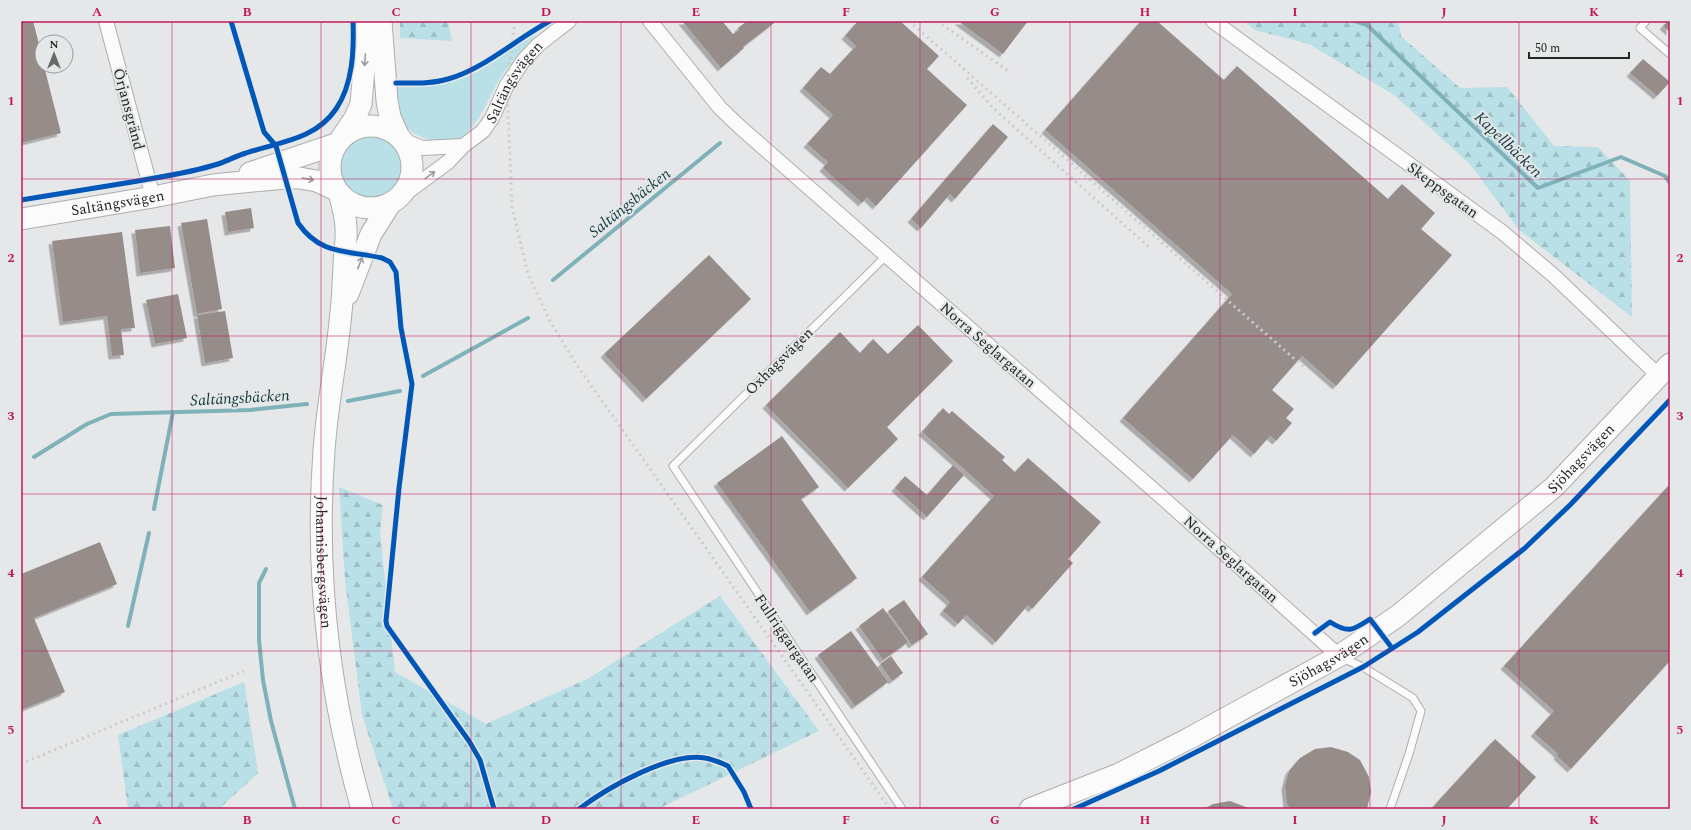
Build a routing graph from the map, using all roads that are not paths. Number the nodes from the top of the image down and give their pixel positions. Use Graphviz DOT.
graph roads {
  1 [pos="106,21"];
  2 [pos="368,21"];
  3 [pos="381,21"];
  4 [pos="569,21"];
  5 [pos="650,21"];
  6 [pos="1213,21"];
  7 [pos="1646,21"];
  8 [pos="1670,54"];
  9 [pos="400,138"];
  10 [pos="339,141"];
  11 [pos="463,146"];
  12 [pos="213,185"];
  13 [pos="338,192"];
  14 [pos="153,197"];
  15 [pos="394,201"];
  16 [pos="21,219"];
  17 [pos="886,256"];
  18 [pos="341,313"];
  19 [pos="1664,370"];
  20 [pos="673,466"];
  21 [pos="1339,656"];
  22 [pos="362,809"];
  23 [pos="902,809"];
  24 [pos="1030,809"];
  25 [pos="1390,809"];
  1 -- 14 [label="street, Örjansgränd"];
  2 -- 10 [label="main road, one-way"];
  3 -- 9 [label="main road"];
  4 -- 11 [label="street, Saltängsvägen"];
  5 -- 17 [label="street, Norra Seglargatan"];
  6 -- 19 [label="street, Skeppsgatan"];
  7 -- 8 [label="lane"];
  9 -- 10 [label="main road"];
  9 -- 11 [label="street"];
  9 -- 15 [label="main road"];
  10 -- 12 [label="main road, Saltängsvägen"];
  10 -- 13 [label="main road"];
  15 -- 11 [label="street, Saltängsvägen, one-way"];
  12 -- 13 [label="main road, Saltängsvägen, one-way"];
  12 -- 14 [label="main road, Saltängsvägen"];
  13 -- 15 [label="main road"];
  13 -- 18 [label="main road, Johannisbergsvägen"];
  14 -- 16 [label="main road, Saltängsvägen"];
  18 -- 15 [label="main road, Johannisbergsvägen, one-way"];
  17 -- 20 [label="lane, Oxhagsvägen"];
  17 -- 21 [label="street, Norra Seglargatan"];
  18 -- 22 [label="main road, Johannisbergsvägen"];
  19 -- 21 [label="main road, Sjöhagsvägen"];
  20 -- 23 [label="lane, Fullriggargatan"];
  21 -- 24 [label="main road, Sjöhagsvägen"];
  21 -- 25 [label="lane"];
}
